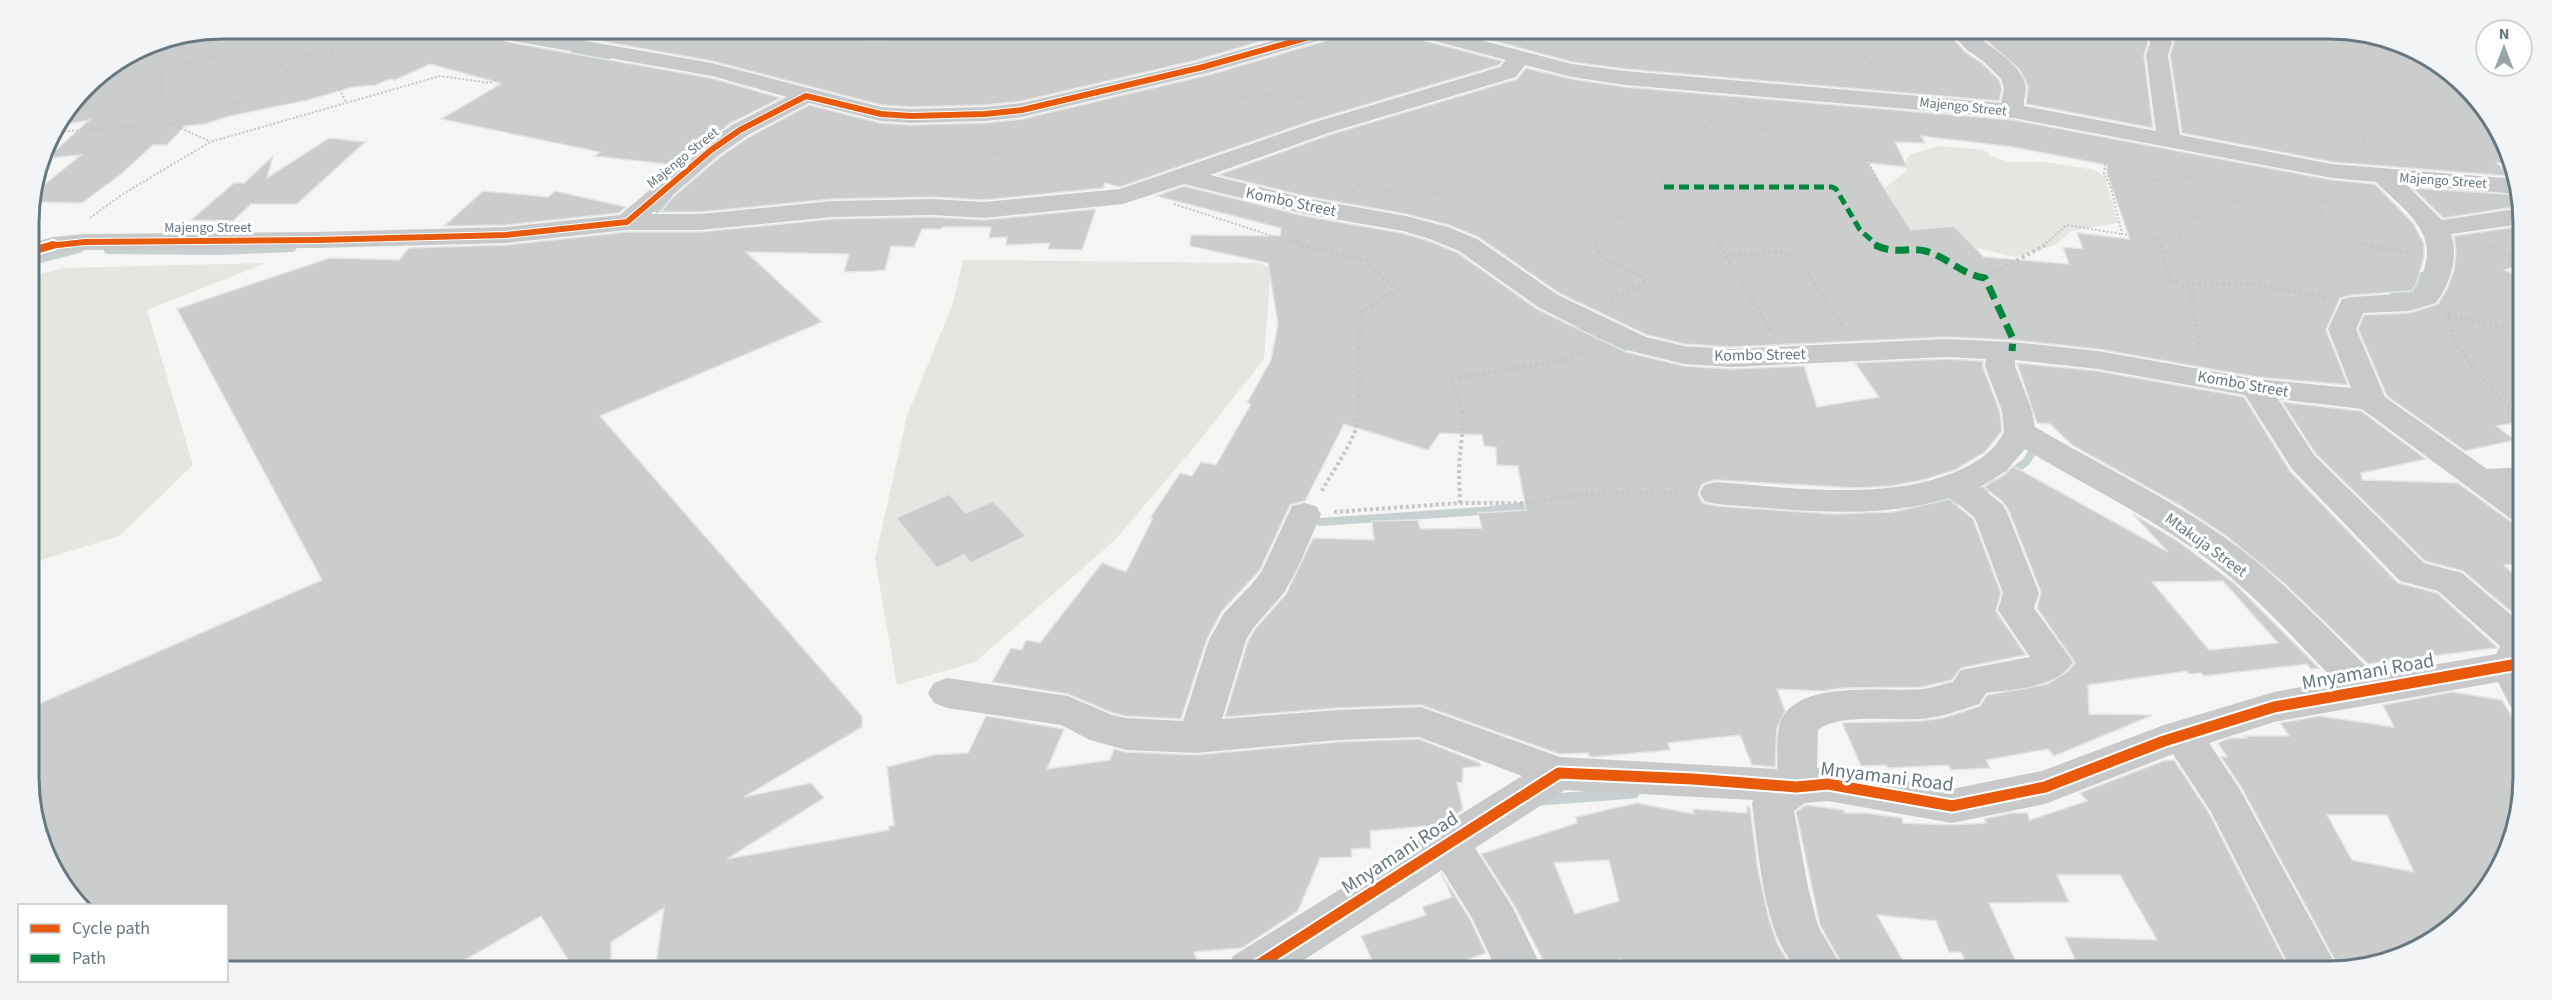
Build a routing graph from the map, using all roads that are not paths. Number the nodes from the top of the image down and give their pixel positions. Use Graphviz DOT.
graph roads {
  1 [pos="537,39"];
  2 [pos="1302,39"];
  3 [pos="1450,39"];
  4 [pos="1967,39"];
  5 [pos="2159,39"];
  6 [pos="1522,57"];
  7 [pos="806,96"];
  8 [pos="2013,111"];
  9 [pos="2169,142"];
  10 [pos="1182,176"];
  11 [pos="2385,176"];
  12 [pos="2509,186"];
  13 [pos="2513,217"];
  14 [pos="627,222"];
  15 [pos="2436,229"];
  16 [pos="39,249"];
  17 [pos="2012,351"];
  18 [pos="2256,388"];
  19 [pos="2372,402"];
  20 [pos="2020,432"];
  21 [pos="2513,478"];
  22 [pos="2480,480"];
  23 [pos="1957,486"];
  24 [pos="1716,493"];
  25 [pos="2513,504"];
  26 [pos="1304,514"];
  27 [pos="2513,637"];
  28 [pos="2513,675"];
  29 [pos="2368,691"];
  30 [pos="947,693"];
  31 [pos="1196,736"];
  32 [pos="2183,736"];
  33 [pos="1559,773"];
  34 [pos="1796,787"];
  35 [pos="1446,844"];
  36 [pos="1265,961"];
  37 [pos="1516,961"];
  38 [pos="1815,961"];
  39 [pos="2311,961"];
  1 -- 7 [label="street"];
  2 -- 7 [label="street"];
  3 -- 6 [label="street, Majengo Street"];
  4 -- 8 [label="street"];
  5 -- 9 [label="street"];
  6 -- 8 [label="street, Majengo Street"];
  6 -- 10 [label="street"];
  7 -- 14 [label="street, Majengo Street"];
  8 -- 9 [label="street, Majengo Street"];
  9 -- 11 [label="street, Majengo Street"];
  10 -- 14 [label="street"];
  10 -- 17 [label="street, Kombo Street"];
  11 -- 12 [label="street, Majengo Street"];
  11 -- 15 [label="street"];
  13 -- 15 [label="street"];
  14 -- 16 [label="street, Majengo Street"];
  15 -- 19 [label="street"];
  17 -- 18 [label="street, Kombo Street"];
  17 -- 20 [label="street"];
  18 -- 19 [label="street, Kombo Street"];
  18 -- 27 [label="street"];
  19 -- 22 [label="street, Kombo Street"];
  20 -- 23 [label="street"];
  20 -- 29 [label="street, Mtakuja Street"];
  21 -- 22 [label="street"];
  22 -- 25 [label="street, Kombo Street"];
  23 -- 24 [label="street"];
  23 -- 34 [label="street"];
  26 -- 31 [label="street"];
  28 -- 29 [label="street, Mnyamani Road"];
  29 -- 32 [label="street, Mnyamani Road"];
  30 -- 31 [label="street"];
  31 -- 33 [label="street"];
  32 -- 34 [label="street, Mnyamani Road"];
  32 -- 39 [label="street"];
  33 -- 34 [label="street, Mnyamani Road"];
  33 -- 35 [label="street, Mnyamani Road"];
  34 -- 38 [label="street"];
  35 -- 36 [label="street, Mnyamani Road"];
  35 -- 37 [label="street"];
}
